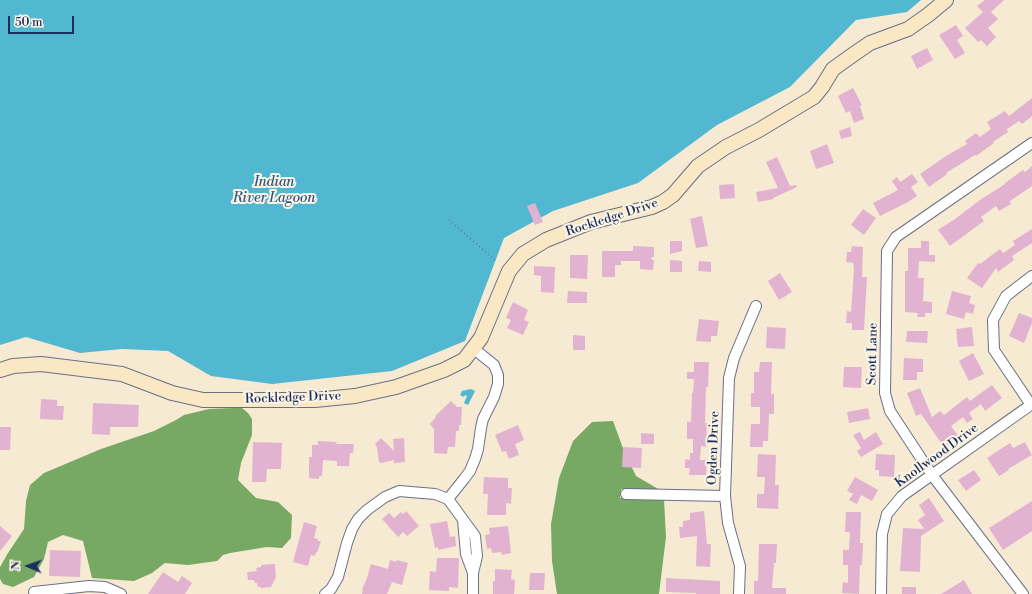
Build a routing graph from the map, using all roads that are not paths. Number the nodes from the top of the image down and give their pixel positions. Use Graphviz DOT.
graph roads {
  1 [pos="946,0"];
  2 [pos="1032,143"];
  3 [pos="1032,276"];
  4 [pos="756,306"];
  5 [pos="473,348"];
  6 [pos="0,370"];
  7 [pos="1032,405"];
  8 [pos="932,474"];
  9 [pos="626,494"];
  10 [pos="725,496"];
  11 [pos="448,499"];
  12 [pos="34,592"];
  13 [pos="120,594"];
  14 [pos="325,594"];
  15 [pos="473,594"];
  16 [pos="740,594"];
  17 [pos="881,594"];
  18 [pos="1023,594"];
  1 -- 5 [label="street, Rockledge Drive"];
  2 -- 8 [label="street, Scott Lane"];
  3 -- 7 [label="street"];
  4 -- 10 [label="street, Ogden Drive"];
  5 -- 6 [label="street, Rockledge Drive"];
  5 -- 11 [label="street"];
  7 -- 8 [label="street, Knollwood Drive"];
  8 -- 17 [label="street, Knollwood Drive"];
  8 -- 18 [label="street, Scott Lane"];
  9 -- 10 [label="street"];
  10 -- 16 [label="street, Ogden Drive"];
  11 -- 14 [label="street"];
  11 -- 15 [label="street"];
  12 -- 13 [label="street"];
}
